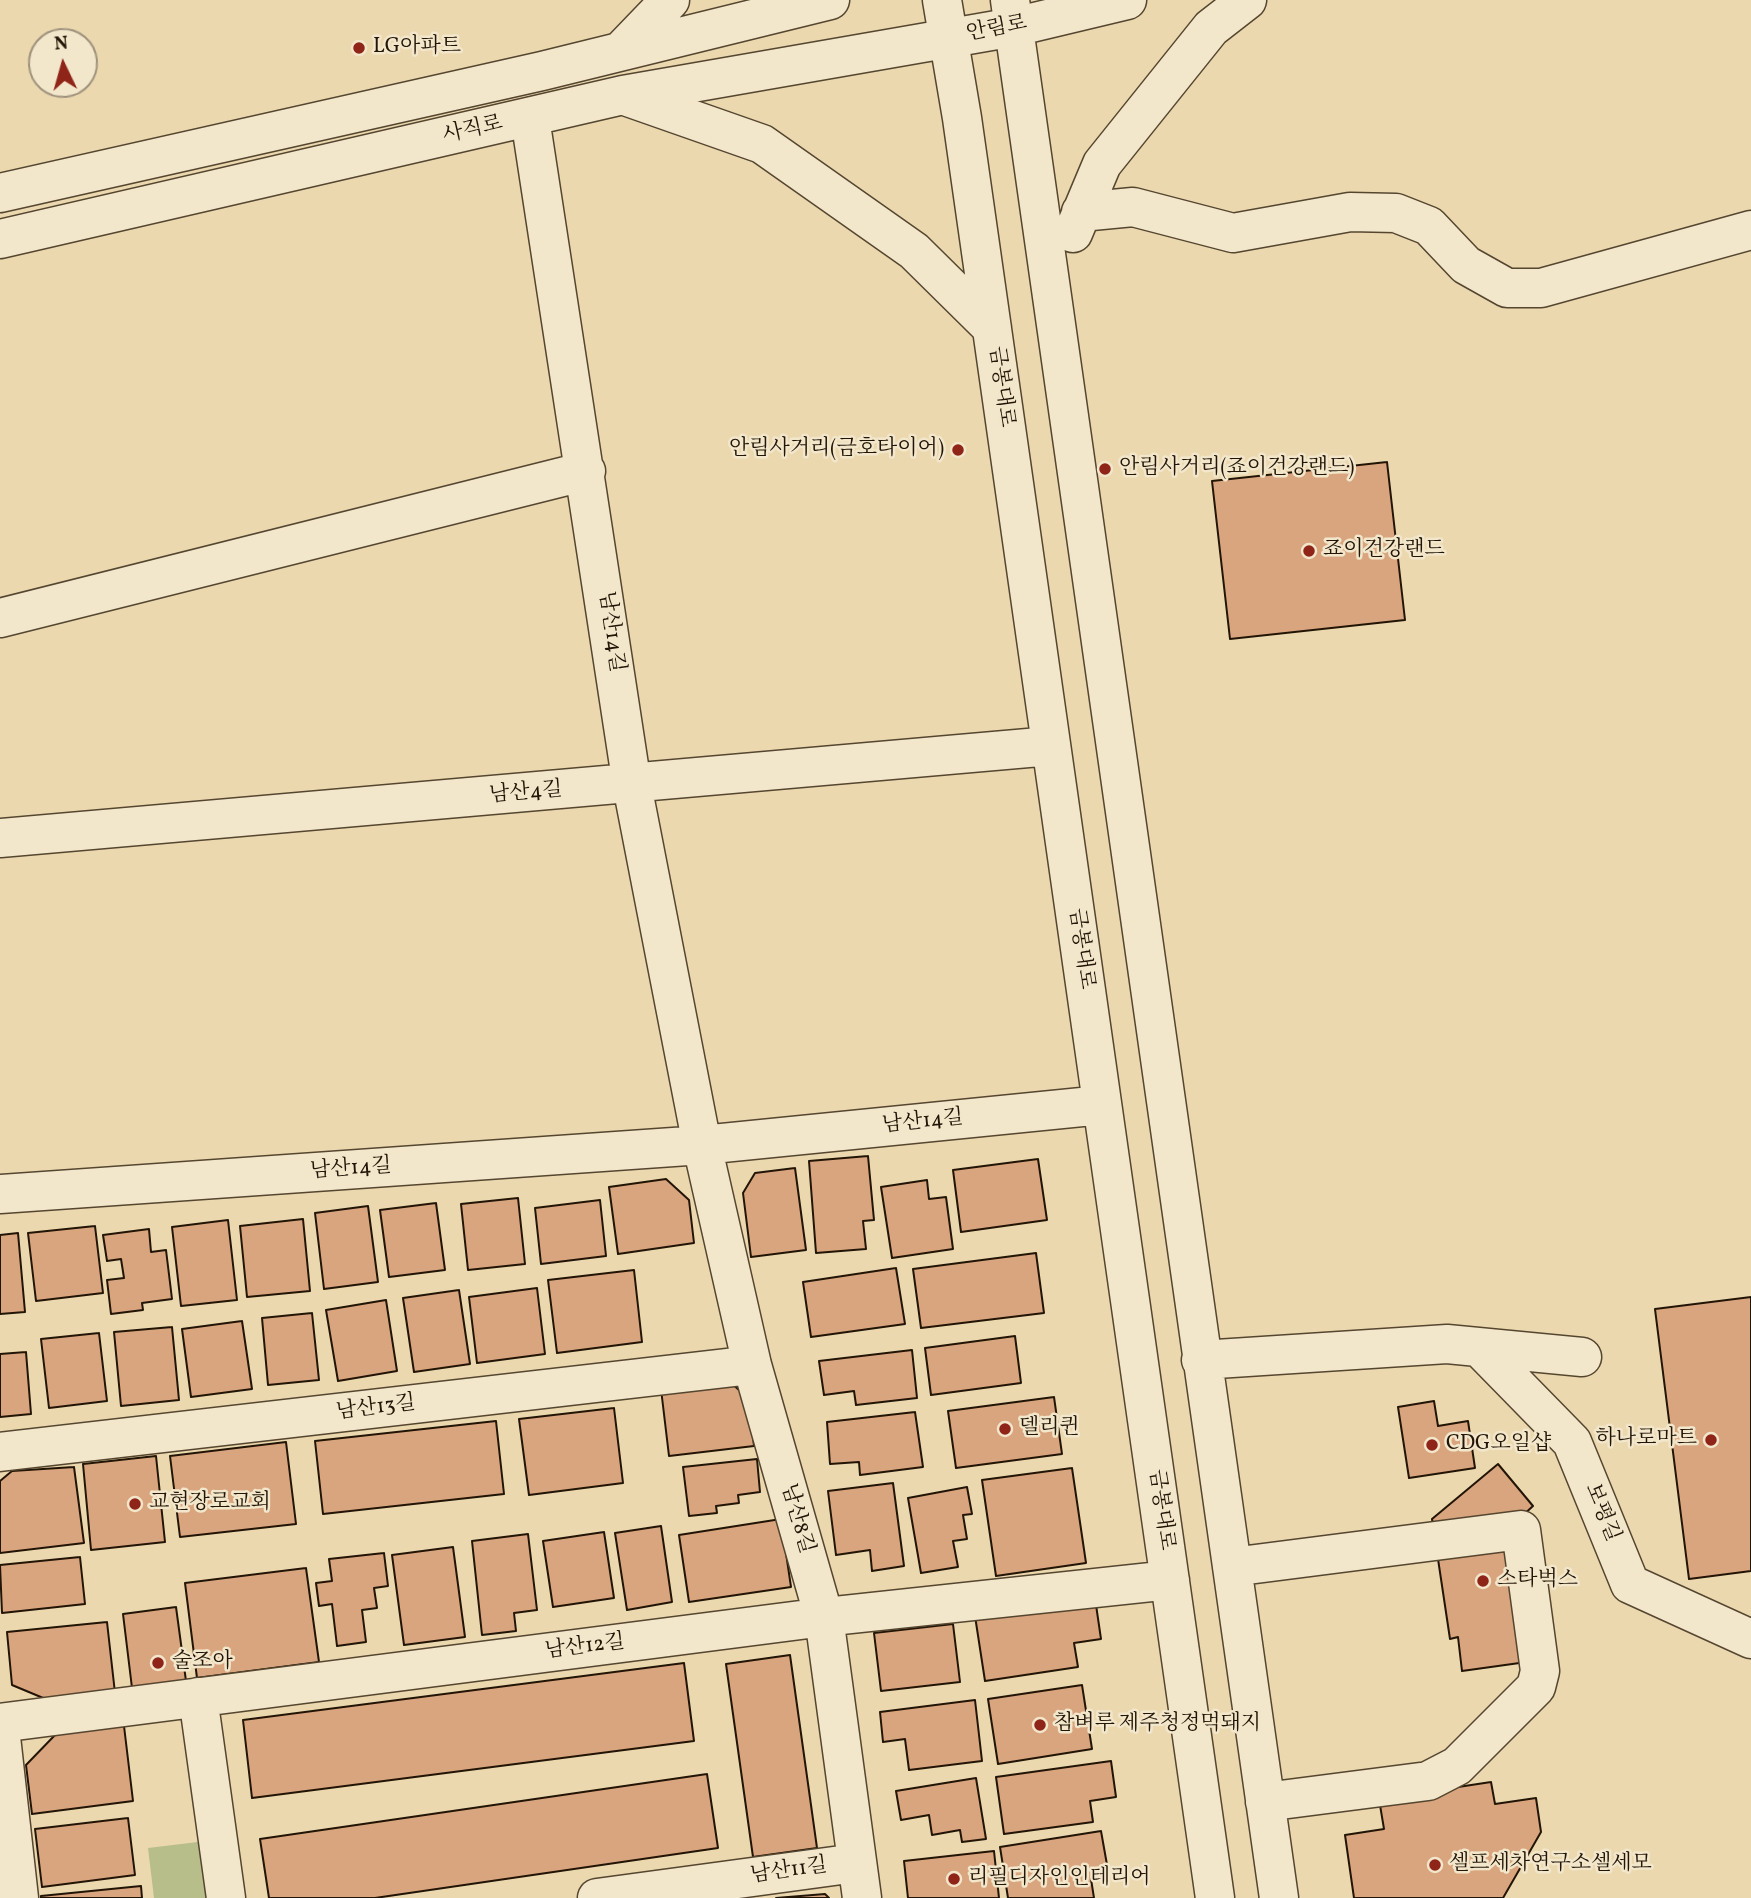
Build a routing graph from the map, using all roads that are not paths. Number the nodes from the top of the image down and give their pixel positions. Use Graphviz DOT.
graph roads {
  1 [pos="670,0"];
  2 [pos="830,0"];
  3 [pos="942,0"];
  4 [pos="1127,0"];
  5 [pos="1247,0"];
  6 [pos="1012,14"];
  7 [pos="948,39"];
  8 [pos="621,51"];
  9 [pos="623,95"];
  10 [pos="530,118"];
  11 [pos="0,193"];
  12 [pos="1082,212"];
  13 [pos="1751,230"];
  14 [pos="0,239"];
  15 [pos="1050,287"];
  16 [pos="992,328"];
  17 [pos="586,471"];
  18 [pos="0,618"];
  19 [pos="1051,746"];
  20 [pos="632,785"];
  21 [pos="0,838"];
  22 [pos="1102,1105"];
  23 [pos="702,1145"];
  24 [pos="0,1194"];
  25 [pos="1479,1347"];
  26 [pos="1582,1357"];
  27 [pos="1201,1360"];
  28 [pos="752,1365"];
  29 [pos="0,1452"];
  30 [pos="1232,1567"];
  31 [pos="1170,1580"];
  32 [pos="824,1617"];
  33 [pos="1751,1639"];
  34 [pos="198,1697"];
  35 [pos="0,1726"];
  36 [pos="1265,1802"];
  37 [pos="859,1880"];
  38 [pos="19,1898"];
  39 [pos="226,1898"];
  40 [pos="597,1898"];
  41 [pos="1215,1898"];
  42 [pos="1279,1898"];
  1 -- 8 [label="street"];
  2 -- 8 [label="street, 사직로"];
  3 -- 7 [label="street, 금봉대로"];
  4 -- 6 [label="street, 안림로"];
  5 -- 12 [label="street"];
  6 -- 7 [label="street, 안림로"];
  6 -- 15 [label="street"];
  7 -- 9 [label="street, 사직로"];
  7 -- 16 [label="street, 금봉대로"];
  8 -- 11 [label="street, 사직로"];
  9 -- 10 [label="street, 사직로"];
  9 -- 16 [label="street"];
  10 -- 14 [label="street, 사직로"];
  10 -- 17 [label="street, 남산14길"];
  12 -- 13 [label="street"];
  12 -- 15 [label="street"];
  15 -- 27 [label="street"];
  16 -- 19 [label="street, 금봉대로"];
  17 -- 18 [label="street"];
  17 -- 20 [label="street, 남산14길"];
  19 -- 20 [label="street, 남산4길"];
  19 -- 22 [label="street, 금봉대로"];
  20 -- 21 [label="street, 남산4길"];
  20 -- 23 [label="street, 남산14길"];
  22 -- 23 [label="street, 남산14길"];
  22 -- 31 [label="street, 금봉대로"];
  23 -- 24 [label="street, 남산14길"];
  23 -- 28 [label="street, 남산8길"];
  25 -- 26 [label="street"];
  25 -- 27 [label="street"];
  25 -- 33 [label="street, 보평길"];
  27 -- 30 [label="street"];
  28 -- 29 [label="street, 남산13길"];
  28 -- 32 [label="street, 남산8길"];
  30 -- 36 [label="street"];
  30 -- 36 [label="street"];
  31 -- 32 [label="street, 남산12길"];
  31 -- 41 [label="street, 금봉대로"];
  32 -- 34 [label="street, 남산12길"];
  32 -- 37 [label="street, 남산8길"];
  34 -- 35 [label="street, 남산12길"];
  34 -- 39 [label="street"];
  35 -- 38 [label="street"];
  36 -- 42 [label="street"];
  37 -- 40 [label="street, 남산11길"];
}
